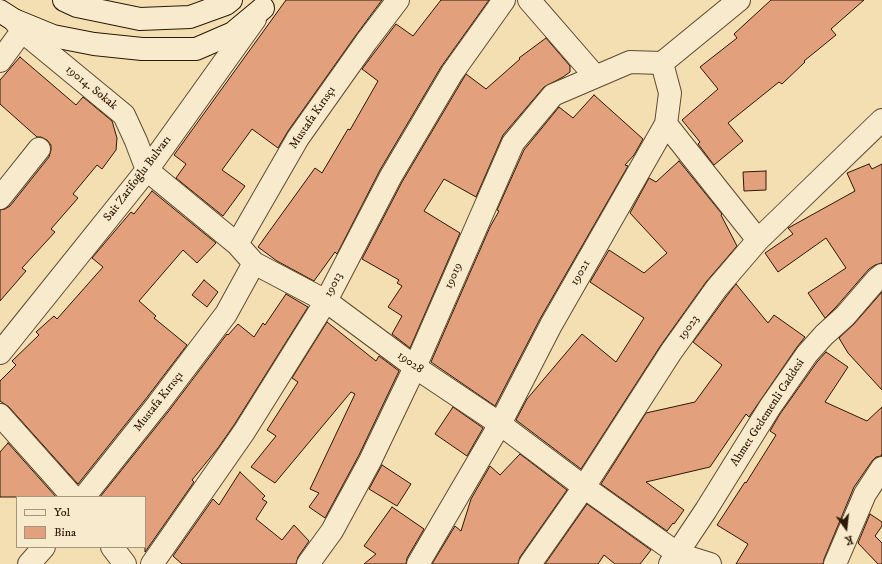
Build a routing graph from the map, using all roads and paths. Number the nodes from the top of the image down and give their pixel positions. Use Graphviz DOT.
graph roads {
  1 [pos="64,0"];
  2 [pos="231,0"];
  3 [pos="398,0"];
  4 [pos="504,0"];
  5 [pos="529,0"];
  6 [pos="739,0"];
  7 [pos="266,4"];
  8 [pos="12,21"];
  9 [pos="0,61"];
  10 [pos="662,63"];
  11 [pos="595,76"];
  12 [pos="882,120"];
  13 [pos="666,124"];
  14 [pos="39,149"];
  15 [pos="147,170"];
  16 [pos="0,198"];
  17 [pos="758,240"];
  18 [pos="237,244"];
  19 [pos="254,263"];
  20 [pos="882,275"];
  21 [pos="326,301"];
  22 [pos="0,353"];
  23 [pos="415,367"];
  24 [pos="0,415"];
  25 [pos="500,424"];
  26 [pos="882,468"];
  27 [pos="584,487"];
  28 [pos="72,496"];
  29 [pos="85,496"];
  30 [pos="43,548"];
  31 [pos="113,548"];
  32 [pos="674,559"];
  33 [pos="29,564"];
  34 [pos="126,564"];
  35 [pos="152,564"];
  36 [pos="308,564"];
  37 [pos="418,564"];
  38 [pos="530,564"];
  39 [pos="710,564"];
  40 [pos="835,564"];
  1 -- 2 [label="street"];
  3 -- 18 [label="street, Mustafa Kırısçı"];
  4 -- 21 [label="street, 19013"];
  5 -- 11 [label="street"];
  6 -- 10 [label="street"];
  7 -- 8 [label="street"];
  7 -- 15 [label="street, Sait Zarifoğlu Bulvarı"];
  8 -- 9 [label="street"];
  8 -- 15 [label="street, 19014. Sokak"];
  10 -- 11 [label="street, 19019"];
  10 -- 13 [label="street, 19021"];
  11 -- 23 [label="street, 19019"];
  12 -- 17 [label="street, 19023"];
  13 -- 17 [label="street"];
  13 -- 25 [label="street, 19021"];
  14 -- 16 [label="street"];
  15 -- 18 [label="street, 19028"];
  15 -- 22 [label="street, Sait Zarifoğlu Bulvarı"];
  17 -- 27 [label="street, 19023"];
  18 -- 19 [label="street, 19028"];
  19 -- 21 [label="street, 19028"];
  19 -- 29 [label="street, Mustafa Kırısçı"];
  20 -- 32 [label="street, Ahmet Gedemenli Caddesi"];
  21 -- 23 [label="street, 19028"];
  21 -- 35 [label="street, 19013"];
  23 -- 25 [label="street, 19028"];
  23 -- 36 [label="street, 19019"];
  24 -- 28 [label="street"];
  25 -- 27 [label="street, 19028"];
  25 -- 37 [label="street, 19021"];
  26 -- 40 [label="street"];
  27 -- 32 [label="street, 19028"];
  27 -- 38 [label="street, 19023"];
  30 -- 33 [label="street"];
  31 -- 34 [label="street"];
  32 -- 39 [label="street, 19028"];
}
